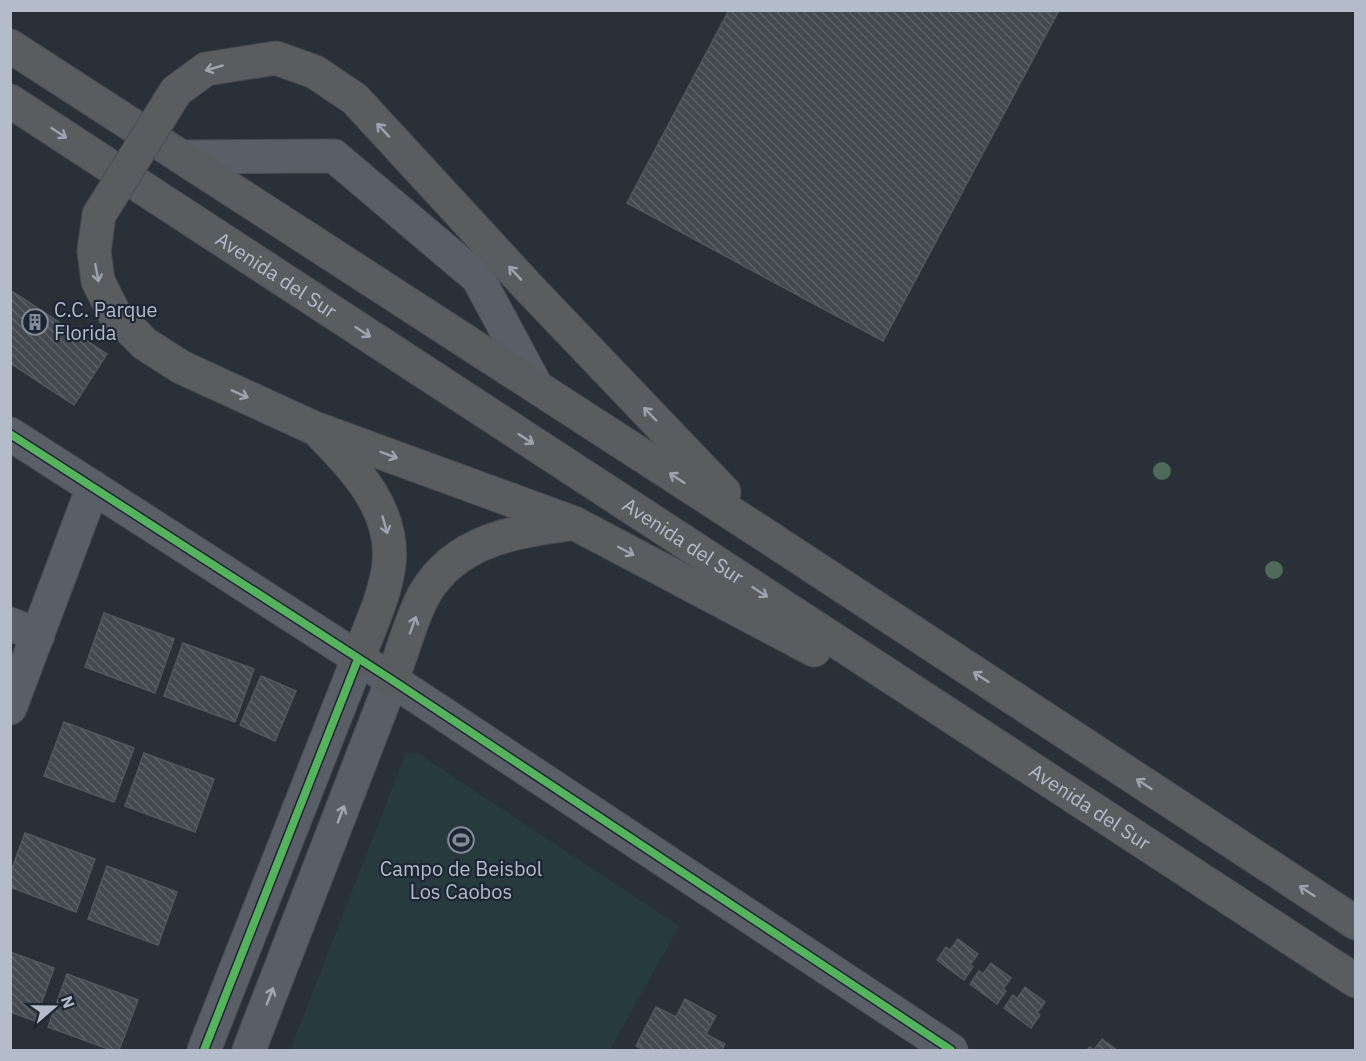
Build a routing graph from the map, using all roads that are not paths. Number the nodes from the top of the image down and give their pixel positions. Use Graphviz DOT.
graph roads {
  1 [pos="10,46"];
  2 [pos="10,101"];
  3 [pos="182,157"];
  4 [pos="536,386"];
  5 [pos="314,428"];
  6 [pos="10,434"];
  7 [pos="93,487"];
  8 [pos="574,524"];
  9 [pos="762,533"];
  10 [pos="24,629"];
  11 [pos="358,659"];
  12 [pos="392,680"];
  13 [pos="10,708"];
  14 [pos="991,744"];
  15 [pos="1356,923"];
  16 [pos="1356,981"];
  17 [pos="204,1050"];
  18 [pos="249,1050"];
  19 [pos="951,1050"];
  1 -- 3 [label="highway"];
  2 -- 14 [label="highway, Avenida del Sur, one-way"];
  3 -- 4 [label="highway"];
  3 -- 4 [label="street"];
  9 -- 4 [label="highway, one-way"];
  5 -- 8 [label="highway, one-way"];
  9 -- 5 [label="highway, one-way, bridge"];
  5 -- 11 [label="highway, one-way"];
  6 -- 7 [label="street"];
  7 -- 10 [label="street"];
  7 -- 11 [label="street"];
  12 -- 8 [label="highway, one-way"];
  8 -- 14 [label="highway, one-way"];
  15 -- 9 [label="highway, one-way"];
  10 -- 13 [label="street"];
  11 -- 12 [label="street"];
  11 -- 17 [label="street"];
  18 -- 12 [label="street, one-way"];
  12 -- 19 [label="street"];
  14 -- 16 [label="highway, Avenida del Sur"];
}
